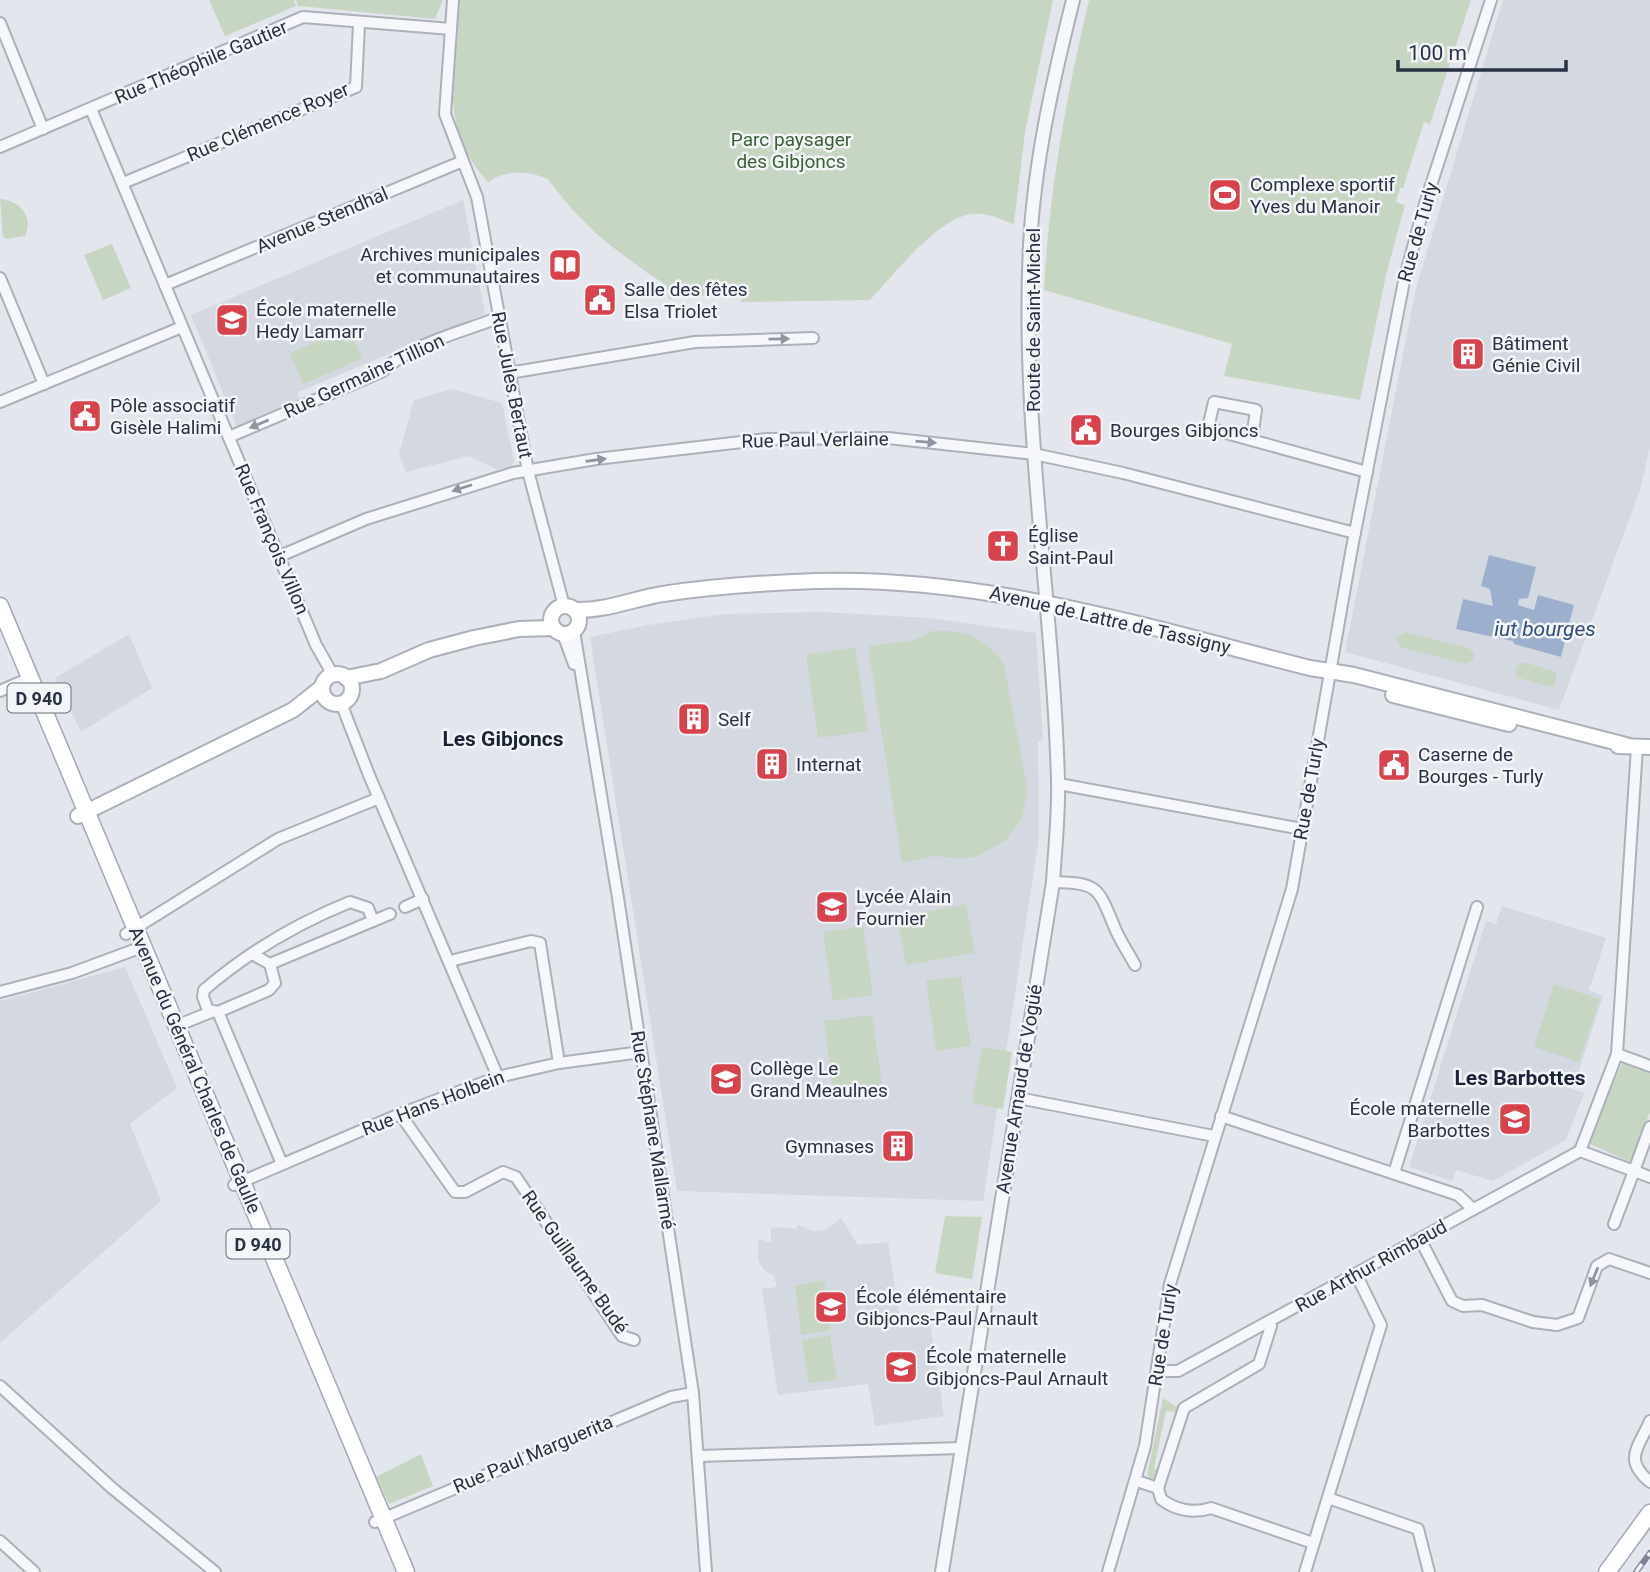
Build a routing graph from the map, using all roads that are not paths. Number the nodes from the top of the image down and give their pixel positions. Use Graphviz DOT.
graph roads {
  1 [pos="453,0"];
  2 [pos="1073,0"];
  3 [pos="1491,0"];
  4 [pos="0,23"];
  5 [pos="359,23"];
  6 [pos="451,29"];
  7 [pos="91,109"];
  8 [pos="43,130"];
  9 [pos="0,147"];
  10 [pos="463,161"];
  11 [pos="123,183"];
  12 [pos="0,278"];
  13 [pos="165,285"];
  14 [pos="500,317"];
  15 [pos="182,327"];
  16 [pos="813,338"];
  17 [pos="509,373"];
  18 [pos="44,384"];
  19 [pos="0,402"];
  20 [pos="229,437"];
  21 [pos="1252,438"];
  22 [pos="1034,454"];
  23 [pos="528,471"];
  24 [pos="1367,472"];
  25 [pos="1355,533"];
  26 [pos="280,556"];
  27 [pos="1047,602"];
  28 [pos="0,606"];
  29 [pos="564,616"];
  30 [pos="0,630"];
  31 [pos="381,671"];
  32 [pos="1330,672"];
  33 [pos="339,676"];
  34 [pos="26,680"];
  35 [pos="322,687"];
  36 [pos="0,691"];
  37 [pos="340,699"];
  38 [pos="293,710"];
  39 [pos="1638,746"];
  40 [pos="1059,784"];
  41 [pos="379,798"];
  42 [pos="83,814"];
  43 [pos="1302,829"];
  44 [pos="1053,881"];
  45 [pos="423,899"];
  46 [pos="405,907"];
  47 [pos="1477,907"];
  48 [pos="390,914"];
  49 [pos="373,921"];
  50 [pos="130,931"];
  51 [pos="138,948"];
  52 [pos="254,955"];
  53 [pos="450,961"];
  54 [pos="270,964"];
  55 [pos="1135,965"];
  56 [pos="0,992"];
  57 [pos="215,1012"];
  58 [pos="186,1022"];
  59 [pos="641,1052"];
  60 [pos="1617,1054"];
  61 [pos="559,1063"];
  62 [pos="1650,1066"];
  63 [pos="498,1077"];
  64 [pos="1018,1098"];
  65 [pos="400,1114"];
  66 [pos="1221,1116"];
  67 [pos="1650,1127"];
  68 [pos="1214,1136"];
  69 [pos="1580,1151"];
  70 [pos="282,1164"];
  71 [pos="1634,1171"];
  72 [pos="1394,1173"];
  73 [pos="1650,1177"];
  74 [pos="238,1183"];
  75 [pos="1474,1209"];
  76 [pos="1614,1224"];
  77 [pos="1420,1239"];
  78 [pos="1650,1273"];
  79 [pos="1356,1274"];
  80 [pos="1269,1323"];
  81 [pos="634,1340"];
  82 [pos="1158,1371"];
  83 [pos="0,1386"];
  84 [pos="693,1393"];
  85 [pos="1650,1421"];
  86 [pos="961,1448"];
  87 [pos="699,1457"];
  88 [pos="1136,1481"];
  89 [pos="1650,1482"];
  90 [pos="1158,1488"];
  91 [pos="1328,1498"];
  92 [pos="1650,1513"];
  93 [pos="379,1520"];
  94 [pos="1313,1543"];
  95 [pos="2,1547"];
  96 [pos="34,1572"];
  97 [pos="215,1572"];
  98 [pos="395,1572"];
  99 [pos="406,1572"];
  100 [pos="706,1572"];
  101 [pos="942,1572"];
  102 [pos="1108,1572"];
  103 [pos="1305,1572"];
  104 [pos="1429,1572"];
  105 [pos="1607,1572"];
  1 -- 6 [label="street"];
  2 -- 22 [label="street, Route de Saint-Michel"];
  3 -- 24 [label="street, Rue de Turly"];
  4 -- 8 [label="street"];
  5 -- 6 [label="street, Rue Théophile Gautier"];
  5 -- 7 [label="street, Rue Théophile Gautier"];
  5 -- 11 [label="street, Rue Clémence Royer"];
  6 -- 10 [label="street"];
  7 -- 8 [label="street, Rue Théophile Gautier"];
  7 -- 11 [label="street, Rue François Villon"];
  8 -- 9 [label="street, Rue Théophile Gautier"];
  10 -- 13 [label="street, Avenue Stendhal"];
  10 -- 14 [label="street, Rue Jules Bertaut"];
  11 -- 13 [label="street, Rue François Villon"];
  12 -- 18 [label="street"];
  13 -- 15 [label="street, Rue François Villon"];
  14 -- 17 [label="street, Rue Jules Bertaut"];
  14 -- 20 [label="street, Rue Germaine Tillion, one-way"];
  15 -- 18 [label="street"];
  15 -- 20 [label="street, Rue François Villon"];
  17 -- 16 [label="street, one-way"];
  17 -- 23 [label="street, Rue Jules Bertaut"];
  18 -- 19 [label="street"];
  20 -- 26 [label="street, Rue François Villon"];
  21 -- 21 [label="street"];
  21 -- 24 [label="street"];
  23 -- 22 [label="street, Rue Paul Verlaine, one-way"];
  22 -- 25 [label="street, Rue Paul Verlaine"];
  22 -- 27 [label="street, Route de Saint-Michel"];
  23 -- 26 [label="street, Rue Paul Verlaine, one-way"];
  23 -- 29 [label="street, Rue Jules Bertaut"];
  24 -- 25 [label="street, Rue de Turly"];
  25 -- 32 [label="street, Rue de Turly"];
  26 -- 33 [label="street, Rue François Villon"];
  27 -- 29 [label="main road, Avenue de Lattre de Tassigny"];
  27 -- 32 [label="main road, Avenue de Lattre de Tassigny"];
  27 -- 40 [label="street, Avenue Arnaud de Vogüé"];
  28 -- 34 [label="main road, Avenue du Général Charles de Gaulle / D 940"];
  29 -- 31 [label="main road, Avenue de Lattre de Tassigny"];
  29 -- 59 [label="street, Rue Stéphane Mallarmé"];
  30 -- 34 [label="main road, Avenue du Général Charles de Gaulle / D 940"];
  31 -- 33 [label="main road, Avenue de Lattre de Tassigny"];
  31 -- 37 [label="main road, Avenue de Lattre de Tassigny"];
  32 -- 39 [label="main road, Avenue de Lattre de Tassigny"];
  32 -- 43 [label="street, Rue de Turly"];
  33 -- 35 [label="main road, Avenue de Lattre de Tassigny"];
  33 -- 37 [label="main road"];
  34 -- 36 [label="street"];
  34 -- 42 [label="main road, Avenue du Général Charles de Gaulle / D 940"];
  35 -- 37 [label="main road"];
  35 -- 38 [label="main road, Avenue de Lattre de Tassigny"];
  37 -- 38 [label="main road, Avenue de Lattre de Tassigny"];
  37 -- 41 [label="street"];
  38 -- 42 [label="main road, Avenue de Lattre de Tassigny"];
  39 -- 60 [label="street"];
  40 -- 43 [label="street"];
  40 -- 44 [label="street, Avenue Arnaud de Vogüé"];
  41 -- 45 [label="street"];
  41 -- 50 [label="street"];
  42 -- 50 [label="main road, Avenue du Général Charles de Gaulle / D 940"];
  43 -- 66 [label="street, Rue de Turly"];
  44 -- 55 [label="street"];
  44 -- 64 [label="street, Avenue Arnaud de Vogüé"];
  45 -- 46 [label="street"];
  45 -- 53 [label="street"];
  47 -- 72 [label="street"];
  48 -- 49 [label="street"];
  49 -- 52 [label="street"];
  49 -- 54 [label="street"];
  50 -- 51 [label="main road, Avenue du Général Charles de Gaulle / D 940"];
  51 -- 56 [label="street"];
  51 -- 74 [label="main road, Avenue du Général Charles de Gaulle / D 940"];
  52 -- 54 [label="street"];
  52 -- 57 [label="street"];
  53 -- 61 [label="street"];
  53 -- 63 [label="street"];
  54 -- 57 [label="street"];
  57 -- 58 [label="street"];
  57 -- 70 [label="street"];
  59 -- 61 [label="street, Rue Hans Holbein"];
  59 -- 84 [label="street, Rue Stéphane Mallarmé"];
  60 -- 62 [label="street"];
  60 -- 69 [label="street"];
  61 -- 63 [label="street, Rue Hans Holbein"];
  63 -- 65 [label="street, Rue Hans Holbein"];
  64 -- 68 [label="street"];
  64 -- 86 [label="street, Avenue Arnaud de Vogüé"];
  65 -- 70 [label="street, Rue Hans Holbein"];
  65 -- 81 [label="street, Rue Guillaume Budé"];
  66 -- 68 [label="street, Rue de Turly"];
  66 -- 72 [label="street"];
  67 -- 71 [label="street"];
  68 -- 82 [label="street, Rue de Turly"];
  69 -- 71 [label="street"];
  69 -- 75 [label="street, Rue Arthur Rimbaud"];
  70 -- 74 [label="street, Rue Hans Holbein"];
  71 -- 73 [label="street"];
  71 -- 76 [label="street"];
  72 -- 75 [label="street"];
  74 -- 93 [label="main road, Avenue du Général Charles de Gaulle / D 940"];
  75 -- 77 [label="street, Rue Arthur Rimbaud"];
  78 -- 77 [label="street, one-way"];
  77 -- 79 [label="street, Rue Arthur Rimbaud"];
  79 -- 80 [label="street, Rue Arthur Rimbaud"];
  79 -- 91 [label="street"];
  80 -- 82 [label="street, Rue Arthur Rimbaud"];
  80 -- 90 [label="street"];
  82 -- 88 [label="street, Rue de Turly"];
  83 -- 97 [label="street"];
  84 -- 87 [label="street, Rue Stéphane Mallarmé"];
  84 -- 93 [label="street, Rue Paul Marguerita"];
  85 -- 89 [label="street"];
  86 -- 87 [label="street"];
  86 -- 101 [label="street, Avenue Arnaud de Vogüé"];
  87 -- 100 [label="street, Rue Stéphane Mallarmé"];
  88 -- 90 [label="street"];
  88 -- 102 [label="street, Rue de Turly"];
  90 -- 94 [label="street"];
  91 -- 94 [label="street"];
  91 -- 104 [label="street"];
  92 -- 105 [label="main road"];
  93 -- 98 [label="main road, Avenue du Général Charles de Gaulle / D 940"];
  93 -- 99 [label="main road, Avenue du Général Charles de Gaulle / D 940"];
  94 -- 103 [label="street"];
  95 -- 96 [label="street"];
}
